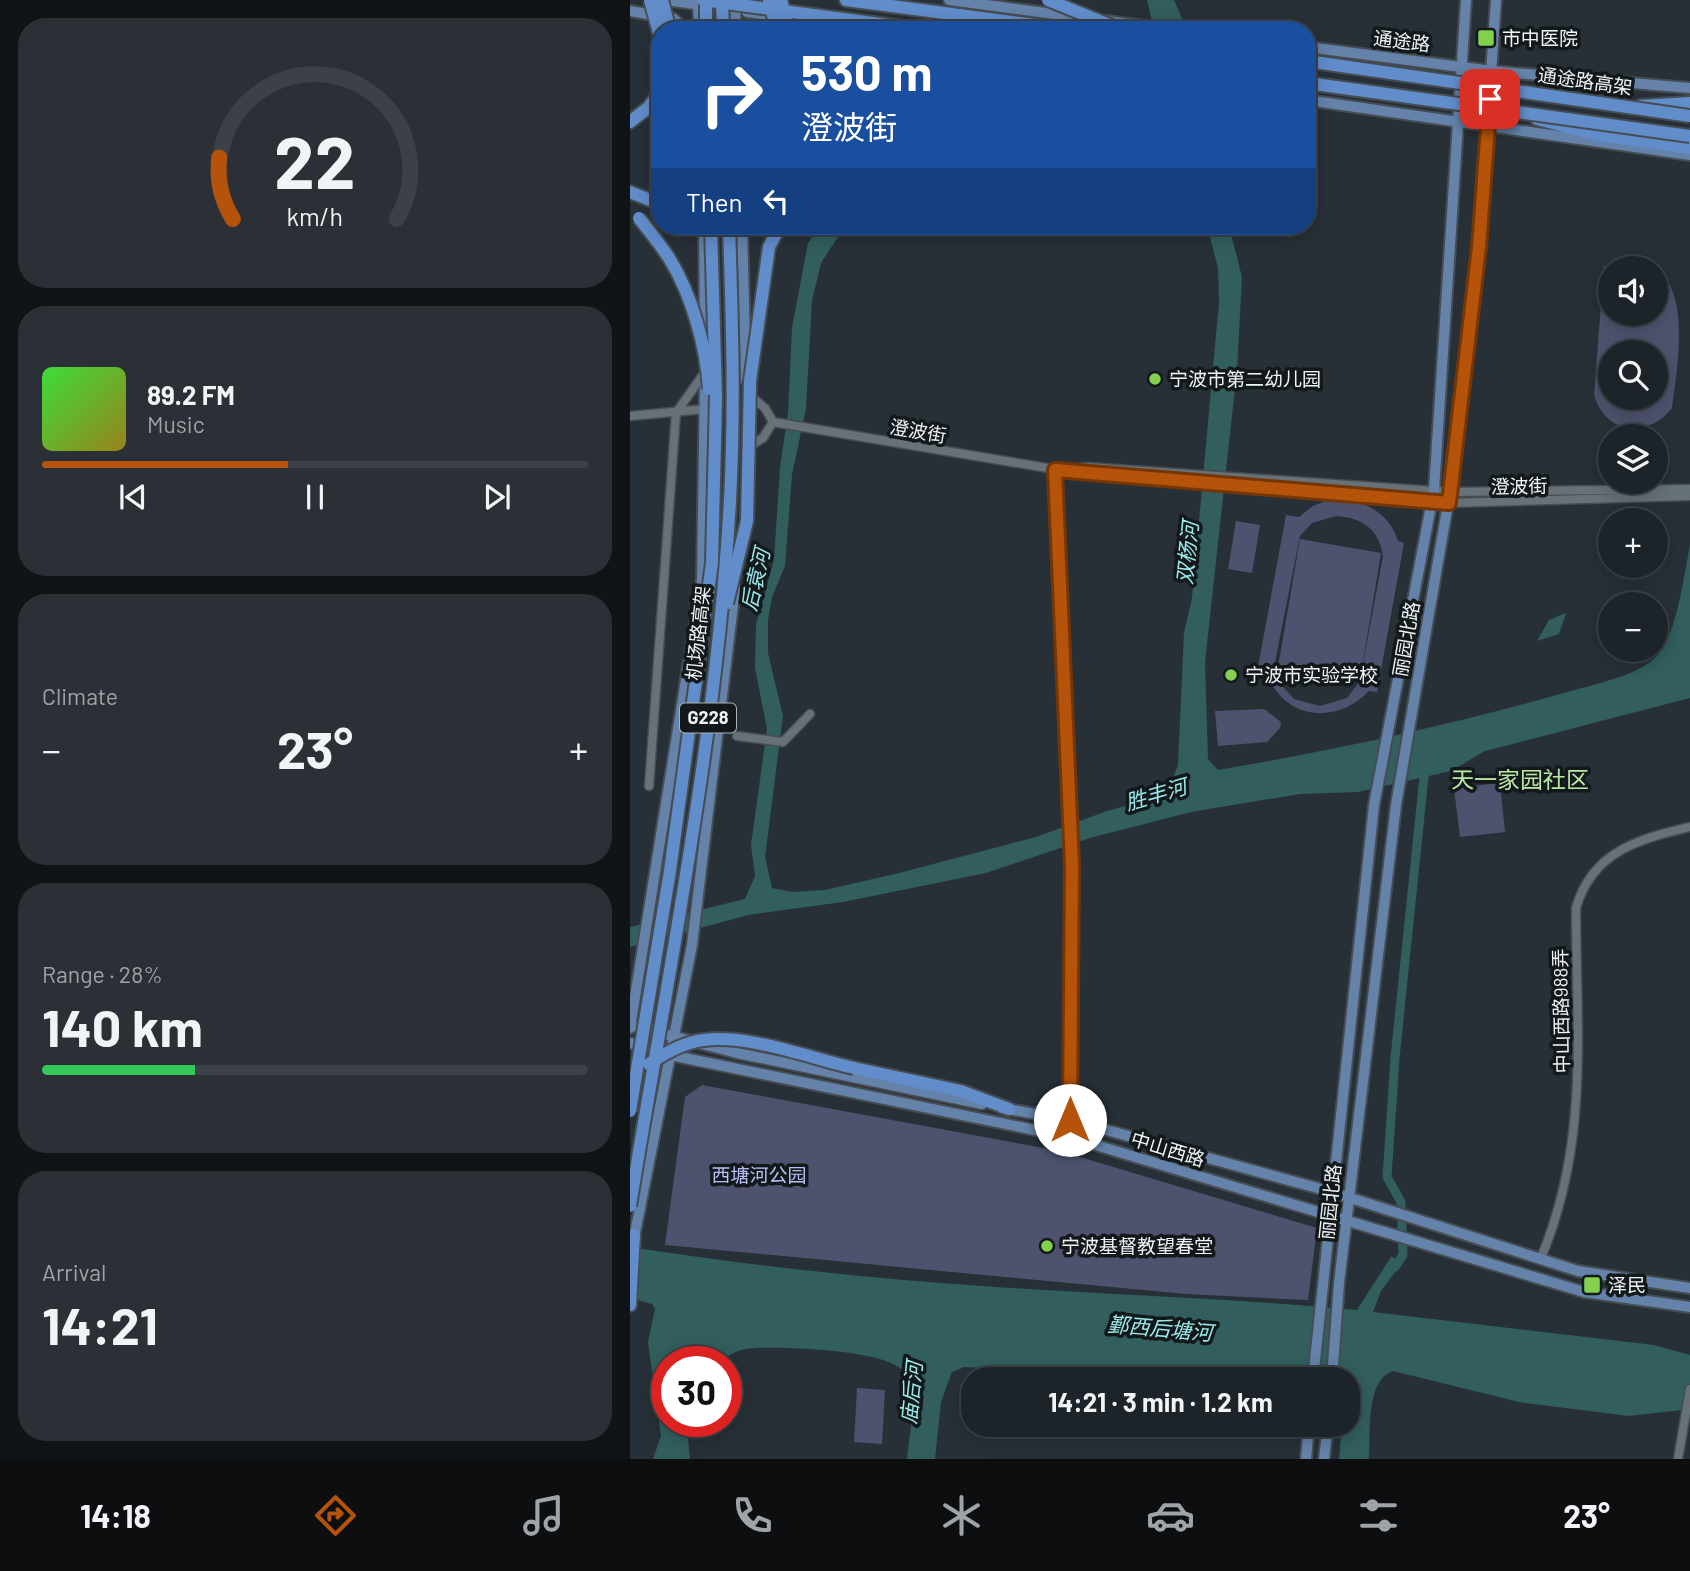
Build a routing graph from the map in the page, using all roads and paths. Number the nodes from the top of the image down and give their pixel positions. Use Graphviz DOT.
graph roads {
  1 [pos="650,0"];
  2 [pos="663,0"];
  3 [pos="722,0"];
  4 [pos="769,0"];
  5 [pos="781,0"];
  6 [pos="846,0"];
  7 [pos="950,0"];
  8 [pos="1048,0"];
  9 [pos="1466,0"];
  10 [pos="1496,0"];
  11 [pos="701,1"];
  12 [pos="735,5"];
  13 [pos="630,11"];
  14 [pos="655,21"];
  15 [pos="668,21"];
  16 [pos="676,21"];
  17 [pos="700,21"];
  18 [pos="704,21"];
  19 [pos="723,21"];
  20 [pos="775,21"];
  21 [pos="780,21"];
  22 [pos="788,21"];
  23 [pos="855,21"];
  24 [pos="1005,21"];
  25 [pos="1100,21"];
  26 [pos="1107,21"];
  27 [pos="1316,48"];
  28 [pos="1316,62"];
  29 [pos="1460,66"];
  30 [pos="1492,71"];
  31 [pos="1316,84"];
  32 [pos="1690,88"];
  33 [pos="1316,101"];
  34 [pos="1690,103"];
  35 [pos="651,104"];
  36 [pos="1631,107"];
  37 [pos="1506,111"];
  38 [pos="1690,116"];
  39 [pos="630,122"];
  40 [pos="1456,122"];
  41 [pos="1488,127"];
  42 [pos="1690,136"];
  43 [pos="1690,148"];
  44 [pos="1690,155"];
  45 [pos="630,192"];
  46 [pos="651,200"];
  47 [pos="630,209"];
  48 [pos="704,235"];
  49 [pos="711,235"];
  50 [pos="729,235"];
  51 [pos="742,235"];
  52 [pos="774,235"];
  53 [pos="705,371"];
  54 [pos="747,393"];
  55 [pos="705,409"];
  56 [pos="676,413"];
  57 [pos="630,416"];
  58 [pos="774,422"];
  59 [pos="745,449"];
  60 [pos="715,470"];
  61 [pos="1055,470"];
  62 [pos="1690,489"];
  63 [pos="1433,496"];
  64 [pos="1690,496"];
  65 [pos="1449,497"];
  66 [pos="716,644"];
  67 [pos="810,715"];
  68 [pos="737,736"];
  69 [pos="649,786"];
  70 [pos="1690,827"];
  71 [pos="630,1026"];
  72 [pos="674,1035"];
  73 [pos="630,1043"];
  74 [pos="670,1055"];
  75 [pos="630,1083"];
  76 [pos="1009,1109"];
  77 [pos="630,1111"];
  78 [pos="1070,1120"];
  79 [pos="1332,1192"];
  80 [pos="1347,1197"];
  81 [pos="630,1206"];
  82 [pos="1328,1216"];
  83 [pos="1344,1221"];
  84 [pos="634,1233"];
  85 [pos="1541,1258"];
  86 [pos="630,1260"];
  87 [pos="1690,1288"];
  88 [pos="630,1306"];
  89 [pos="1690,1307"];
  90 [pos="1314,1367"];
  91 [pos="1333,1367"];
  92 [pos="1690,1389"];
  93 [pos="1308,1437"];
  94 [pos="1327,1437"];
  95 [pos="1306,1459"];
  96 [pos="1324,1459"];
  97 [pos="1678,1459"];
  1 -- 14 [label="highway, bridge"];
  2 -- 11 [label="main road"];
  2 -- 15 [label="highway, bridge"];
  3 -- 19 [label="highway, bridge"];
  4 -- 20 [label="highway, bridge"];
  5 -- 22 [label="highway, bridge"];
  6 -- 24 [label="highway"];
  7 -- 26 [label="main road"];
  8 -- 25 [label="highway, bridge"];
  9 -- 29 [label="main road, 丽园北路"];
  10 -- 30 [label="main road, 丽园北路"];
  11 -- 12 [label="main road"];
  11 -- 17 [label="main road"];
  11 -- 18 [label="highway, bridge"];
  11 -- 23 [label="highway, bridge"];
  12 -- 21 [label="main road"];
  13 -- 16 [label="main road"];
  27 -- 29 [label="main road, 通途路"];
  28 -- 36 [label="highway, 通途路高架, bridge"];
  29 -- 30 [label="main road, 通途路"];
  29 -- 40 [label="main road, 丽园北路"];
  30 -- 32 [label="main road, 通途路"];
  30 -- 41 [label="main road, 丽园北路"];
  31 -- 37 [label="highway, bridge"];
  33 -- 40 [label="main road"];
  34 -- 36 [label="highway, bridge"];
  35 -- 39 [label="highway"];
  36 -- 38 [label="highway, 通途路高架, bridge"];
  37 -- 42 [label="highway, bridge"];
  37 -- 43 [label="highway, bridge"];
  40 -- 41 [label="main road"];
  40 -- 63 [label="main road, 丽园北路"];
  41 -- 44 [label="main road"];
  41 -- 65 [label="main road, 丽园北路"];
  45 -- 46 [label="highway"];
  47 -- 60 [label="highway, bridge"];
  48 -- 53 [label="main road"];
  49 -- 60 [label="highway, 机场路高架 / G228, bridge"];
  50 -- 66 [label="highway, 机场路高架 / G228, bridge"];
  51 -- 54 [label="main road"];
  52 -- 66 [label="highway, bridge"];
  53 -- 55 [label="main road"];
  53 -- 56 [label="street"];
  54 -- 58 [label="street"];
  54 -- 59 [label="main road"];
  55 -- 56 [label="street"];
  55 -- 71 [label="main road"];
  56 -- 57 [label="street"];
  56 -- 69 [label="street"];
  58 -- 59 [label="street"];
  58 -- 61 [label="street, 澄波街"];
  59 -- 72 [label="main road"];
  60 -- 77 [label="highway, 机场路高架 / G228, bridge"];
  61 -- 63 [label="street, 澄波街"];
  61 -- 78 [label="street"];
  62 -- 65 [label="street, 澄波街"];
  63 -- 65 [label="street, 澄波街"];
  63 -- 79 [label="main road, 丽园北路"];
  64 -- 65 [label="street, 澄波街"];
  65 -- 80 [label="main road, 丽园北路"];
  66 -- 81 [label="highway, 机场路高架 / G228, bridge"];
  67 -- 68 [label="street"];
  70 -- 85 [label="street, 中山西路988弄"];
  71 -- 72 [label="main road, 中山西路"];
  72 -- 74 [label="main road"];
  72 -- 76 [label="main road, 中山西路"];
  73 -- 74 [label="main road, 中山西路"];
  74 -- 82 [label="main road, 中山西路"];
  74 -- 84 [label="main road"];
  75 -- 76 [label="highway, bridge"];
  76 -- 78 [label="main road, 中山西路"];
  78 -- 79 [label="main road, 中山西路"];
  79 -- 80 [label="main road, 中山西路"];
  79 -- 82 [label="main road, 丽园北路"];
  80 -- 83 [label="main road, 丽园北路"];
  80 -- 85 [label="main road, 中山西路"];
  82 -- 83 [label="main road, 中山西路"];
  82 -- 90 [label="main road, 丽园北路"];
  83 -- 89 [label="main road, 中山西路"];
  83 -- 91 [label="main road, 丽园北路, bridge"];
  84 -- 86 [label="main road"];
  84 -- 88 [label="highway"];
  85 -- 87 [label="main road, 中山西路"];
  92 -- 97 [label="street"];
  93 -- 95 [label="main road"];
  94 -- 96 [label="main road"];
}
